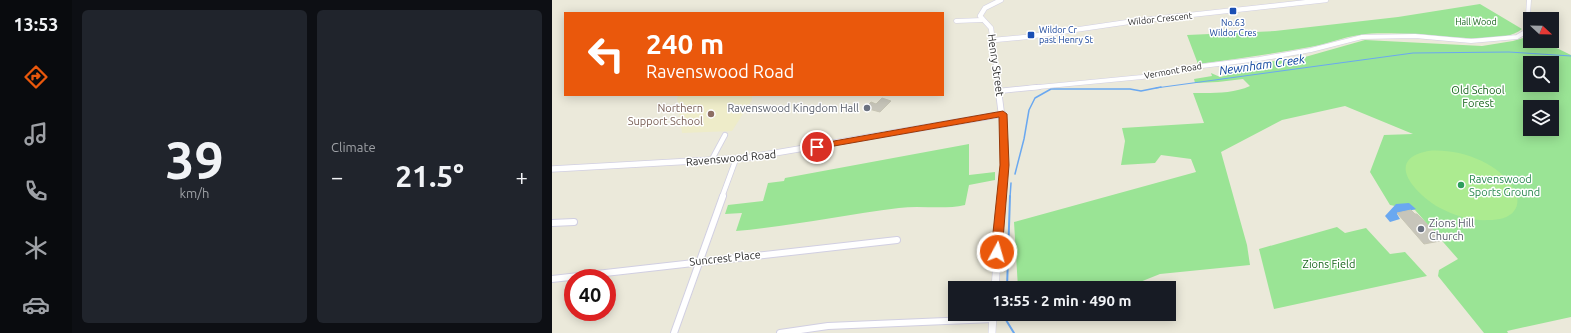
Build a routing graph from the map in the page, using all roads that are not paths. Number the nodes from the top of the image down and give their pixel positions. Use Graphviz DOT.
graph roads {
  1 [pos="1001,0"];
  2 [pos="1326,0"];
  3 [pos="1529,0"];
  4 [pos="982,20"];
  5 [pos="956,21"];
  6 [pos="994,40"];
  7 [pos="1000,91"];
  8 [pos="1003,114"];
  9 [pos="725,135"];
  10 [pos="736,160"];
  11 [pos="711,161"];
  12 [pos="552,169"];
  13 [pos="574,222"];
  14 [pos="552,223"];
  15 [pos="897,240"];
  16 [pos="700,261"];
  17 [pos="552,279"];
  18 [pos="996,281"];
  19 [pos="948,319"];
  20 [pos="993,321"];
  21 [pos="674,333"];
  22 [pos="780,333"];
  23 [pos="992,333"];
  1 -- 4 [label="street, Henry Street"];
  2 -- 6 [label="street, Wildor Crescent"];
  3 -- 7 [label="street, Vermont Road"];
  4 -- 5 [label="street, Henry Street"];
  4 -- 6 [label="street, Henry Street"];
  6 -- 7 [label="street, Henry Street"];
  7 -- 8 [label="street, Henry Street"];
  8 -- 10 [label="street, Ravenswood Road"];
  8 -- 18 [label="street, Henry Street"];
  9 -- 11 [label="street"];
  10 -- 11 [label="street, Ravenswood Road"];
  10 -- 16 [label="street"];
  11 -- 12 [label="street, Ravenswood Road"];
  13 -- 14 [label="street"];
  15 -- 16 [label="street, Suncrest Place"];
  16 -- 17 [label="street, Suncrest Place"];
  16 -- 21 [label="street"];
  19 -- 22 [label="street"];
  20 -- 23 [label="street"];
}
